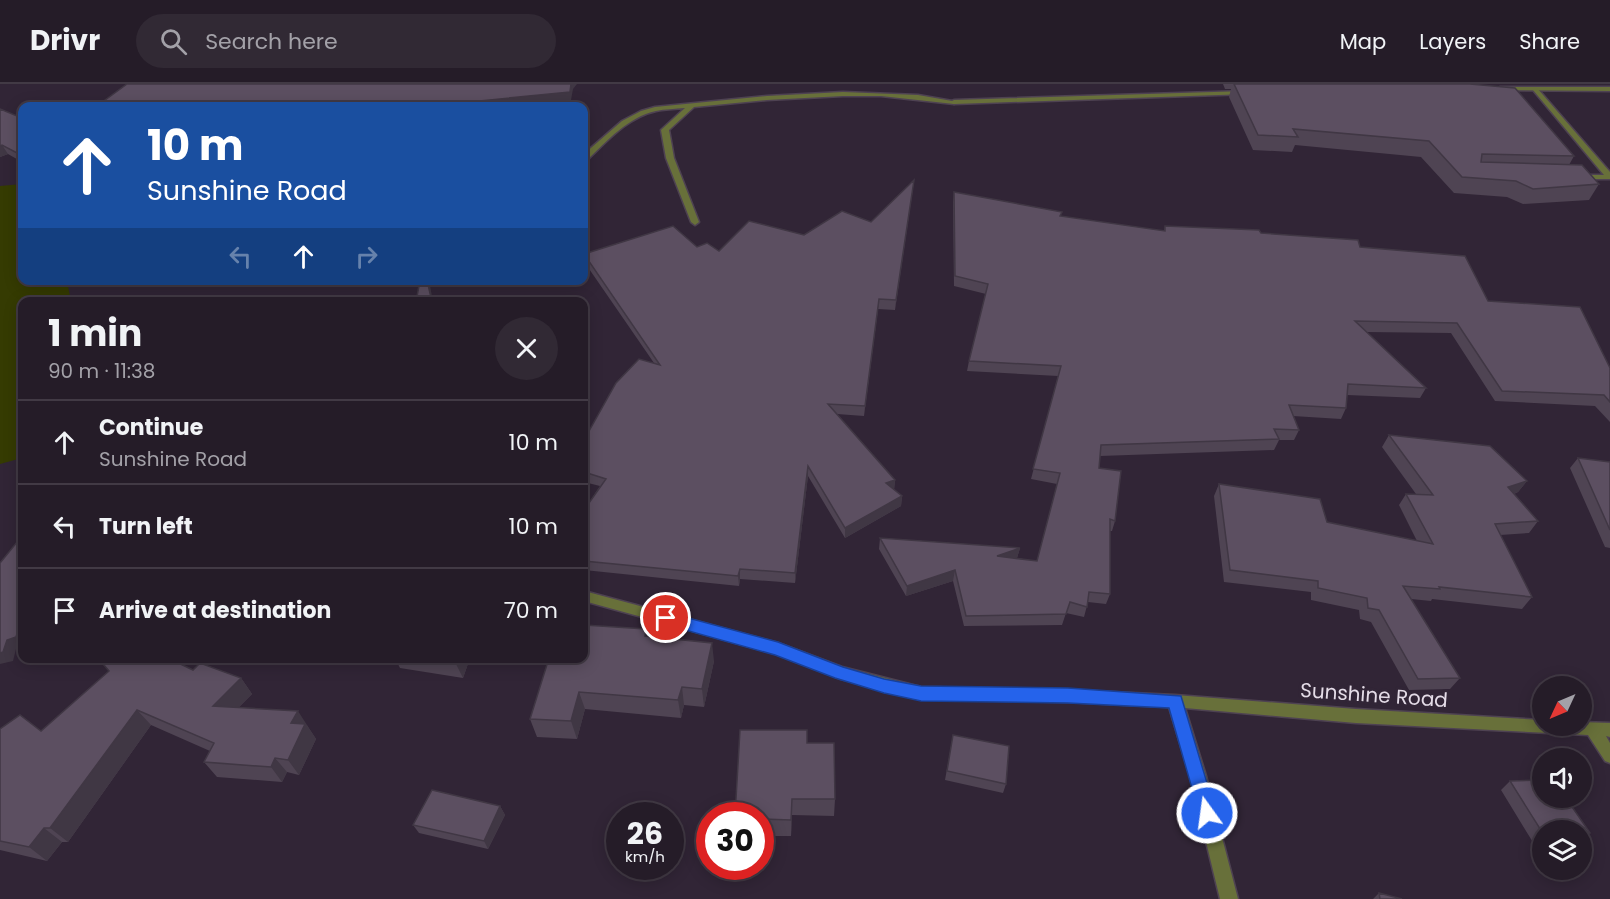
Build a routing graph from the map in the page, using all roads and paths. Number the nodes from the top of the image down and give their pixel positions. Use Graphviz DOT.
graph roads {
  1 [pos="853,86"];
  2 [pos="1493,89"];
  3 [pos="1534,89"];
  4 [pos="1610,89"];
  5 [pos="874,92"];
  6 [pos="1252,92"];
  7 [pos="692,105"];
  8 [pos="588,154"];
  9 [pos="1573,177"];
  10 [pos="1610,177"];
  11 [pos="695,222"];
  12 [pos="588,597"];
  13 [pos="1175,701"];
  14 [pos="1532,726"];
  15 [pos="1592,729"];
  16 [pos="1610,730"];
  17 [pos="1610,756"];
  18 [pos="1229,899"];
  1 -- 5 [label="street"];
  2 -- 3 [label="street"];
  3 -- 4 [label="street"];
  3 -- 10 [label="street"];
  5 -- 6 [label="street"];
  5 -- 7 [label="street"];
  7 -- 8 [label="street"];
  7 -- 11 [label="street"];
  9 -- 10 [label="street"];
  12 -- 13 [label="street, Sunshine Road"];
  13 -- 14 [label="street, Sunshine Road"];
  13 -- 18 [label="street"];
  15 -- 16 [label="street, Sunshine Road"];
  15 -- 17 [label="street"];
}
